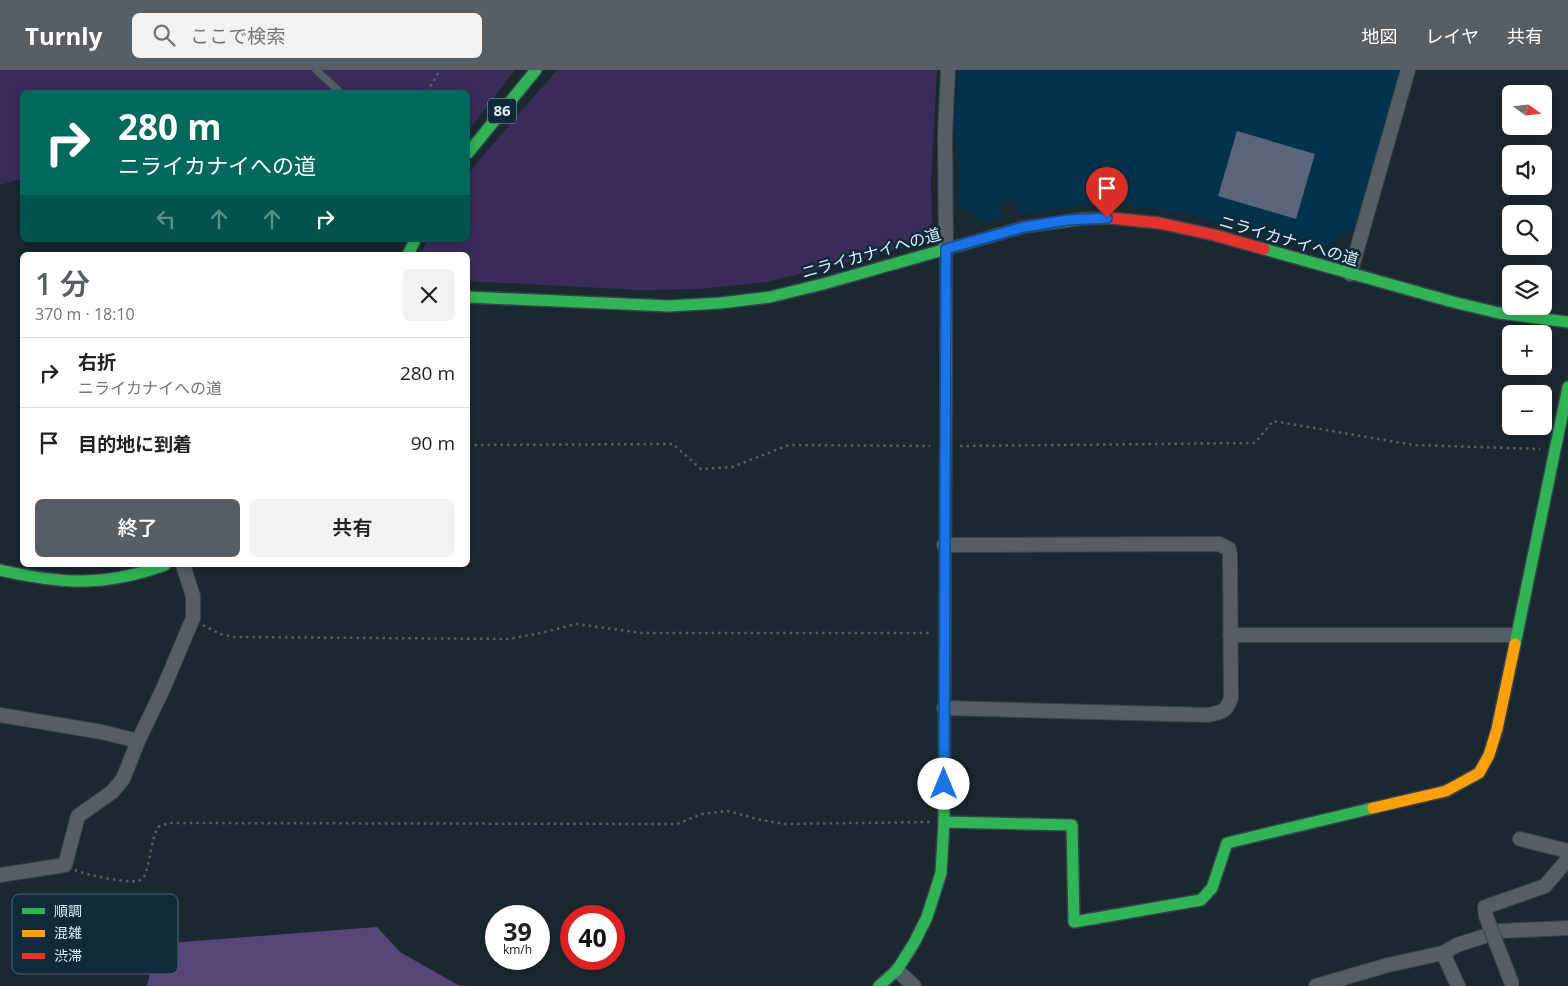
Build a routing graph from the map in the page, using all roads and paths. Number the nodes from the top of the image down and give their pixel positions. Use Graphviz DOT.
graph roads {
  1 [pos="316,70"];
  2 [pos="440,70"];
  3 [pos="536,70"];
  4 [pos="948,70"];
  5 [pos="1408,70"];
  6 [pos="338,90"];
  7 [pos="427,90"];
  8 [pos="470,150"];
  9 [pos="946,249"];
  10 [pos="1350,274"];
  11 [pos="470,297"];
  12 [pos="1568,322"];
  13 [pos="1568,388"];
  14 [pos="470,445"];
  15 [pos="945,446"];
  16 [pos="1556,449"];
  17 [pos="944,545"];
  18 [pos="158,567"];
  19 [pos="184,567"];
  20 [pos="0,570"];
  21 [pos="193,618"];
  22 [pos="944,633"];
  23 [pos="1230,635"];
  24 [pos="1516,635"];
  25 [pos="944,708"];
  26 [pos="0,714"];
  27 [pos="138,741"];
  28 [pos="944,822"];
  29 [pos="1520,839"];
  30 [pos="1568,851"];
  31 [pos="1568,859"];
  32 [pos="65,865"];
  33 [pos="0,875"];
  34 [pos="1568,928"];
  35 [pos="1444,953"];
  36 [pos="897,970"];
  37 [pos="1512,985"];
  38 [pos="880,986"];
  39 [pos="914,986"];
  40 [pos="1316,986"];
  41 [pos="1458,986"];
  1 -- 6 [label="lane"];
  2 -- 7 [label="path"];
  3 -- 8 [label="street, 86"];
  4 -- 9 [label="street"];
  5 -- 10 [label="street"];
  9 -- 10 [label="street, ニライカナイへの道"];
  9 -- 11 [label="street, ニライカナイへの道"];
  9 -- 15 [label="street"];
  10 -- 12 [label="street, ニライカナイへの道"];
  13 -- 16 [label="street"];
  14 -- 15 [label="path"];
  15 -- 16 [label="path"];
  15 -- 17 [label="street"];
  16 -- 24 [label="street"];
  17 -- 22 [label="street"];
  17 -- 23 [label="street"];
  18 -- 20 [label="street"];
  19 -- 21 [label="street"];
  21 -- 22 [label="path"];
  21 -- 27 [label="street"];
  22 -- 25 [label="street"];
  23 -- 24 [label="street"];
  23 -- 25 [label="street"];
  24 -- 28 [label="street"];
  25 -- 28 [label="street"];
  26 -- 27 [label="street"];
  27 -- 32 [label="street"];
  28 -- 32 [label="path"];
  28 -- 36 [label="street"];
  29 -- 30 [label="street"];
  31 -- 37 [label="street, bridge"];
  32 -- 33 [label="street"];
  34 -- 35 [label="street"];
  35 -- 40 [label="street"];
  35 -- 41 [label="street"];
  36 -- 38 [label="street"];
  36 -- 39 [label="street"];
}
